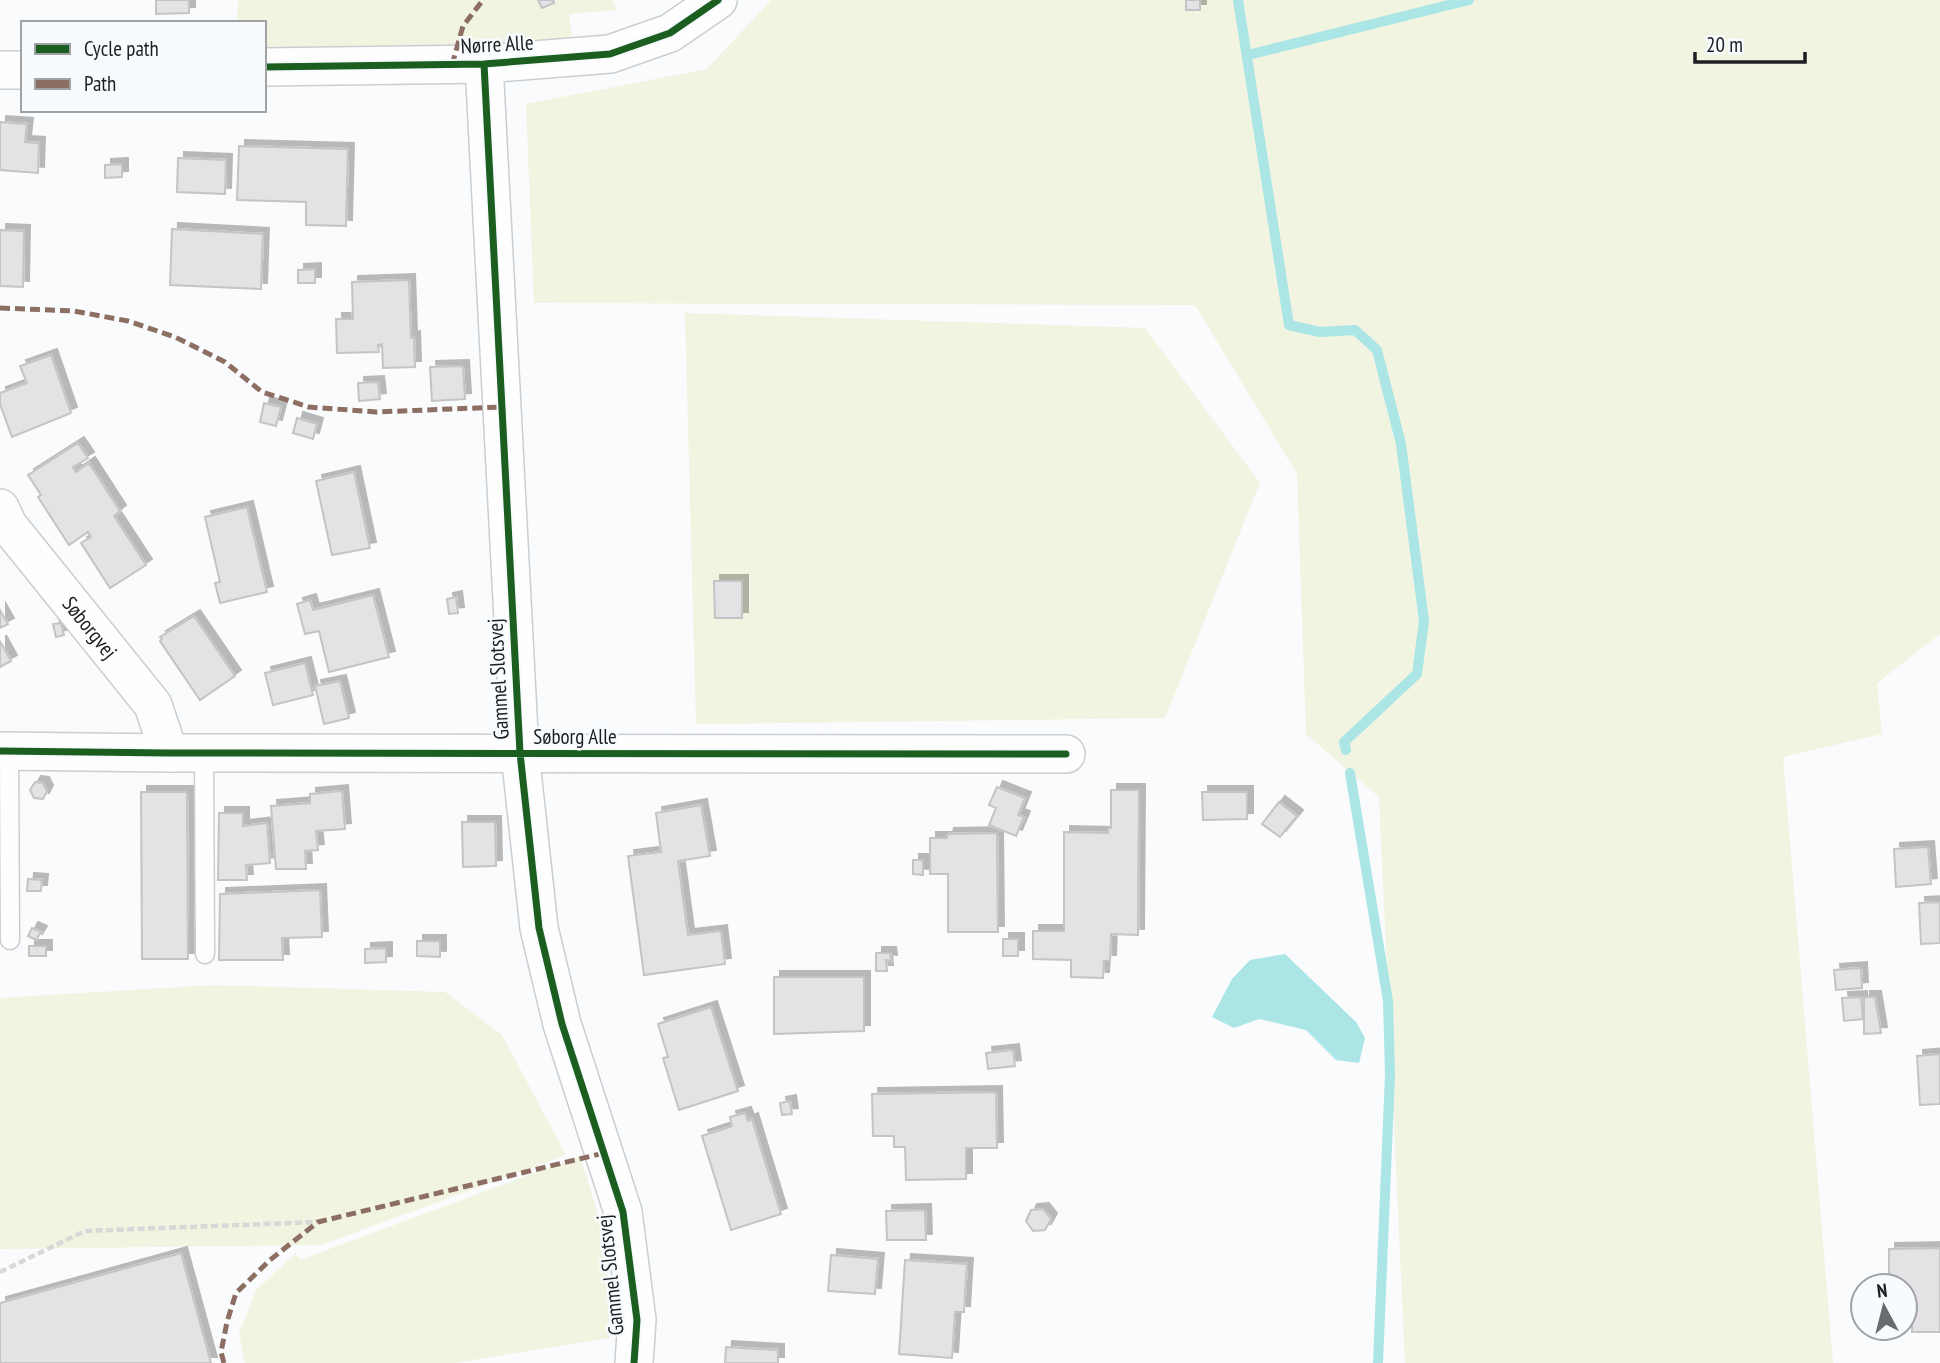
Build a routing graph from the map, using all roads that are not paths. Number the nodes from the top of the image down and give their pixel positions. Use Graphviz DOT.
graph roads {
  1 [pos="718,0"];
  2 [pos="484,64"];
  3 [pos="266,67"];
  4 [pos="21,70"];
  5 [pos="0,71"];
  6 [pos="0,508"];
  7 [pos="5,751"];
  8 [pos="187,753"];
  9 [pos="520,753"];
  10 [pos="1066,754"];
  11 [pos="10,940"];
  12 [pos="205,954"];
  13 [pos="635,1363"];
  1 -- 2 [label="street, Nørre Alle"];
  2 -- 3 [label="street, Nørre Alle"];
  2 -- 9 [label="street, Gammel Slotsvej"];
  4 -- 5 [label="street"];
  6 -- 8 [label="street, Søborgvej"];
  7 -- 8 [label="street, Søborg Alle"];
  7 -- 11 [label="lane"];
  8 -- 9 [label="street, Søborg Alle"];
  8 -- 12 [label="lane"];
  9 -- 10 [label="street, Søborg Alle"];
  9 -- 13 [label="street, Gammel Slotsvej"];
}
